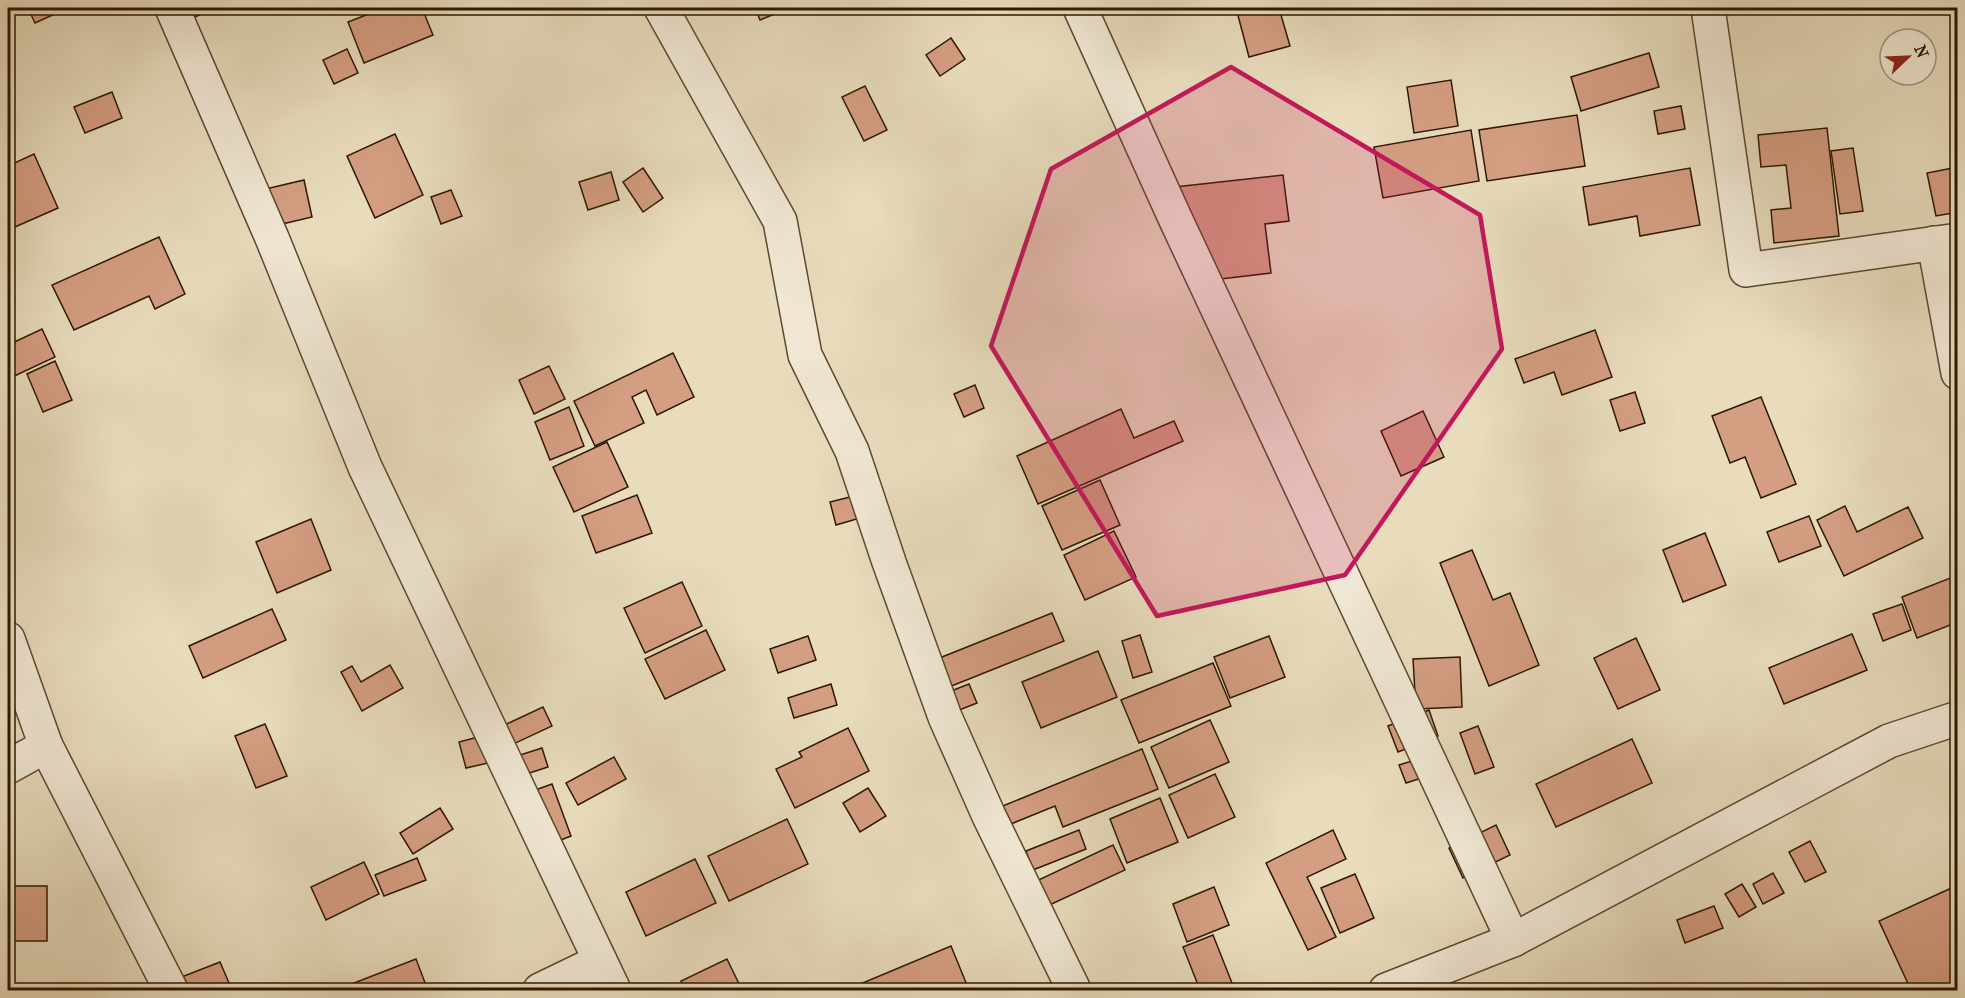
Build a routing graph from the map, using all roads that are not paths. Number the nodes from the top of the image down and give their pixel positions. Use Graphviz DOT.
graph roads {
  1 [pos="172,8"];
  2 [pos="661,8"];
  3 [pos="1080,8"];
  4 [pos="1708,8"];
  5 [pos="1946,241"];
  6 [pos="1958,373"];
  7 [pos="8,639"];
  8 [pos="1958,718"];
  9 [pos="46,746"];
  10 [pos="8,767"];
  11 [pos="1514,940"];
  12 [pos="600,961"];
  13 [pos="171,990"];
  14 [pos="540,990"];
  15 [pos="614,990"];
  16 [pos="1074,990"];
  17 [pos="1386,990"];
  1 -- 12 [label="street"];
  2 -- 16 [label="street"];
  3 -- 11 [label="street"];
  4 -- 5 [label="street"];
  5 -- 6 [label="street"];
  7 -- 9 [label="street"];
  8 -- 11 [label="street"];
  9 -- 10 [label="street"];
  9 -- 13 [label="street"];
  11 -- 17 [label="street"];
  12 -- 14 [label="street"];
  12 -- 15 [label="street"];
}
